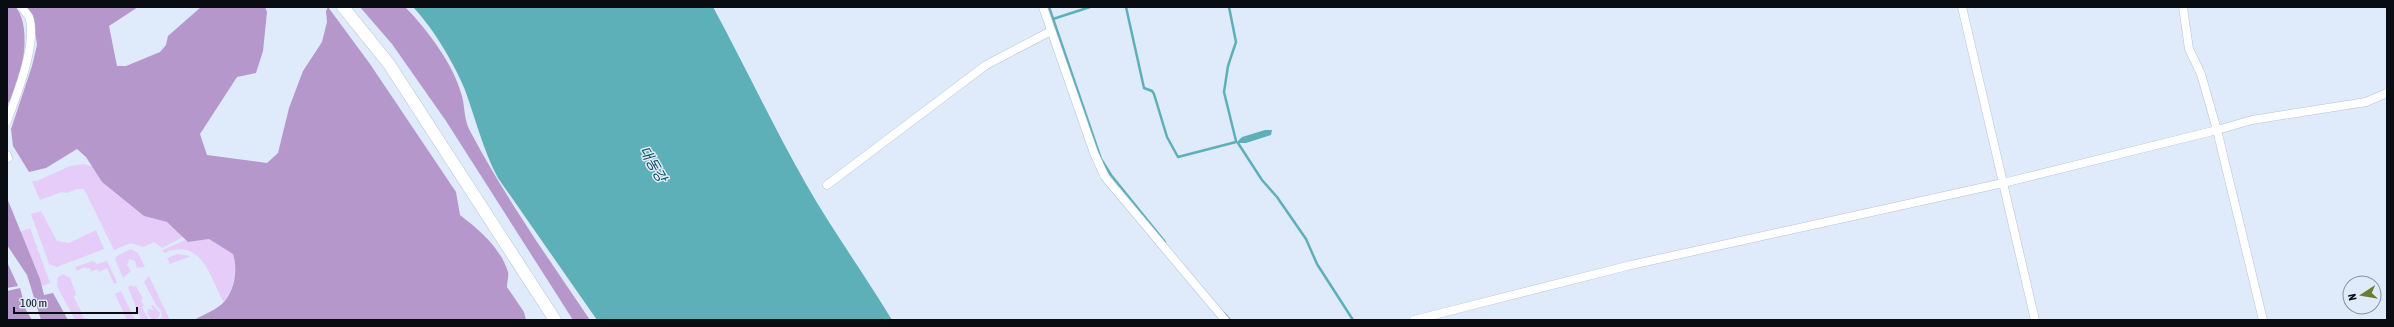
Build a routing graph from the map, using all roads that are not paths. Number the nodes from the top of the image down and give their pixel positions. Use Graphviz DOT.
graph roads {
  1 [pos="22,7"];
  2 [pos="343,7"];
  3 [pos="1043,7"];
  4 [pos="1962,7"];
  5 [pos="2183,7"];
  6 [pos="1051,31"];
  7 [pos="2387,93"];
  8 [pos="7,121"];
  9 [pos="2217,130"];
  10 [pos="2003,183"];
  11 [pos="827,184"];
  12 [pos="555,320"];
  13 [pos="1225,320"];
  14 [pos="1414,320"];
  15 [pos="2035,320"];
  16 [pos="2263,320"];
  1 -- 8 [label="street"];
  2 -- 12 [label="highway"];
  3 -- 6 [label="street"];
  4 -- 10 [label="street"];
  5 -- 9 [label="street"];
  6 -- 11 [label="street"];
  6 -- 13 [label="street"];
  7 -- 9 [label="street"];
  9 -- 10 [label="street"];
  9 -- 16 [label="street"];
  10 -- 14 [label="street"];
  10 -- 15 [label="street"];
}
